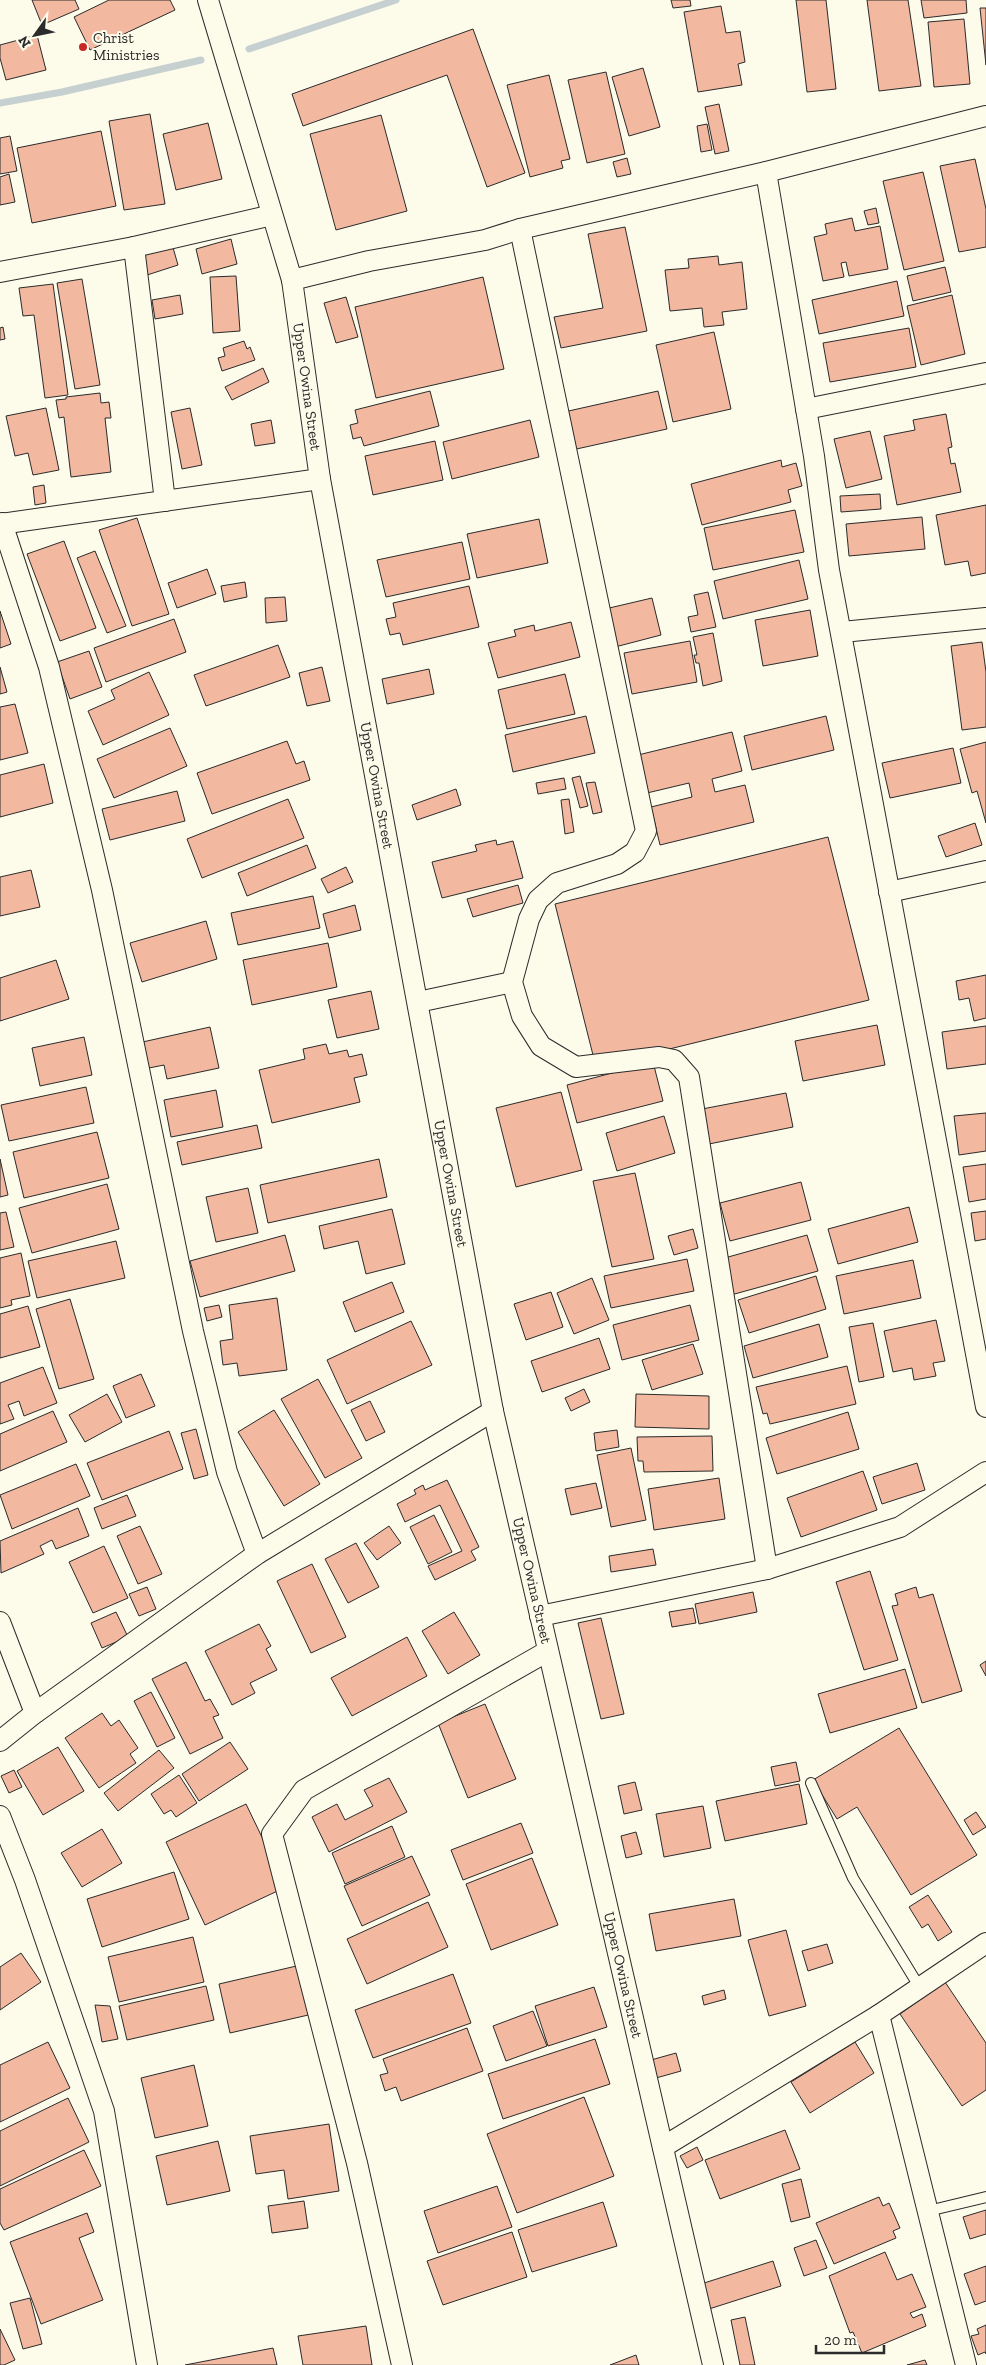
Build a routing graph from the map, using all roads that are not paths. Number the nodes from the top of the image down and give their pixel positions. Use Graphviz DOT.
graph roads {
  1 [pos="208,0"];
  2 [pos="986,116"];
  3 [pos="766,172"];
  4 [pos="272,215"];
  5 [pos="520,229"];
  6 [pos="134,247"];
  7 [pos="0,272"];
  8 [pos="292,280"];
  9 [pos="986,373"];
  10 [pos="806,409"];
  11 [pos="320,479"];
  12 [pos="164,500"];
  13 [pos="1,523"];
  14 [pos="986,618"];
  15 [pos="842,632"];
  16 [pos="986,872"];
  17 [pos="889,892"];
  18 [pos="512,982"];
  19 [pos="418,1002"];
  20 [pos="986,1407"];
  21 [pos="493,1411"];
  22 [pos="986,1472"];
  23 [pos="256,1554"];
  24 [pos="767,1569"];
  25 [pos="540,1616"];
  26 [pos="0,1622"];
  27 [pos="548,1651"];
  28 [pos="35,1713"];
  29 [pos="0,1741"];
  30 [pos="811,1783"];
  31 [pos="0,1816"];
  32 [pos="986,1943"];
  33 [pos="920,1988"];
  34 [pos="879,2016"];
  35 [pos="663,2147"];
  36 [pos="986,2196"];
  37 [pos="928,2211"];
  38 [pos="147,2365"];
  39 [pos="402,2365"];
  40 [pos="713,2365"];
  41 [pos="966,2365"];
  1 -- 4 [label="street, Upper Owina Street"];
  2 -- 3 [label="street"];
  3 -- 5 [label="street"];
  3 -- 10 [label="street"];
  4 -- 6 [label="street"];
  4 -- 8 [label="street, Upper Owina Street"];
  5 -- 8 [label="street"];
  5 -- 18 [label="street"];
  6 -- 7 [label="street"];
  6 -- 12 [label="street"];
  8 -- 11 [label="street, Upper Owina Street"];
  9 -- 10 [label="street"];
  10 -- 15 [label="street"];
  11 -- 12 [label="street"];
  11 -- 19 [label="street, Upper Owina Street"];
  12 -- 13 [label="street"];
  13 -- 23 [label="street"];
  14 -- 15 [label="street"];
  15 -- 17 [label="street"];
  16 -- 17 [label="street"];
  17 -- 20 [label="street"];
  18 -- 19 [label="street"];
  18 -- 24 [label="street"];
  19 -- 21 [label="street, Upper Owina Street"];
  21 -- 23 [label="street"];
  21 -- 25 [label="street, Upper Owina Street"];
  22 -- 24 [label="street"];
  23 -- 28 [label="street"];
  24 -- 25 [label="street"];
  25 -- 27 [label="street, Upper Owina Street"];
  26 -- 28 [label="street"];
  27 -- 35 [label="street, Upper Owina Street"];
  27 -- 39 [label="street"];
  28 -- 29 [label="street"];
  30 -- 33 [label="lane"];
  31 -- 38 [label="street"];
  32 -- 33 [label="street"];
  33 -- 34 [label="street"];
  34 -- 35 [label="street"];
  34 -- 37 [label="street"];
  35 -- 40 [label="street, Upper Owina Street"];
  36 -- 37 [label="lane"];
  37 -- 41 [label="street"];
}
